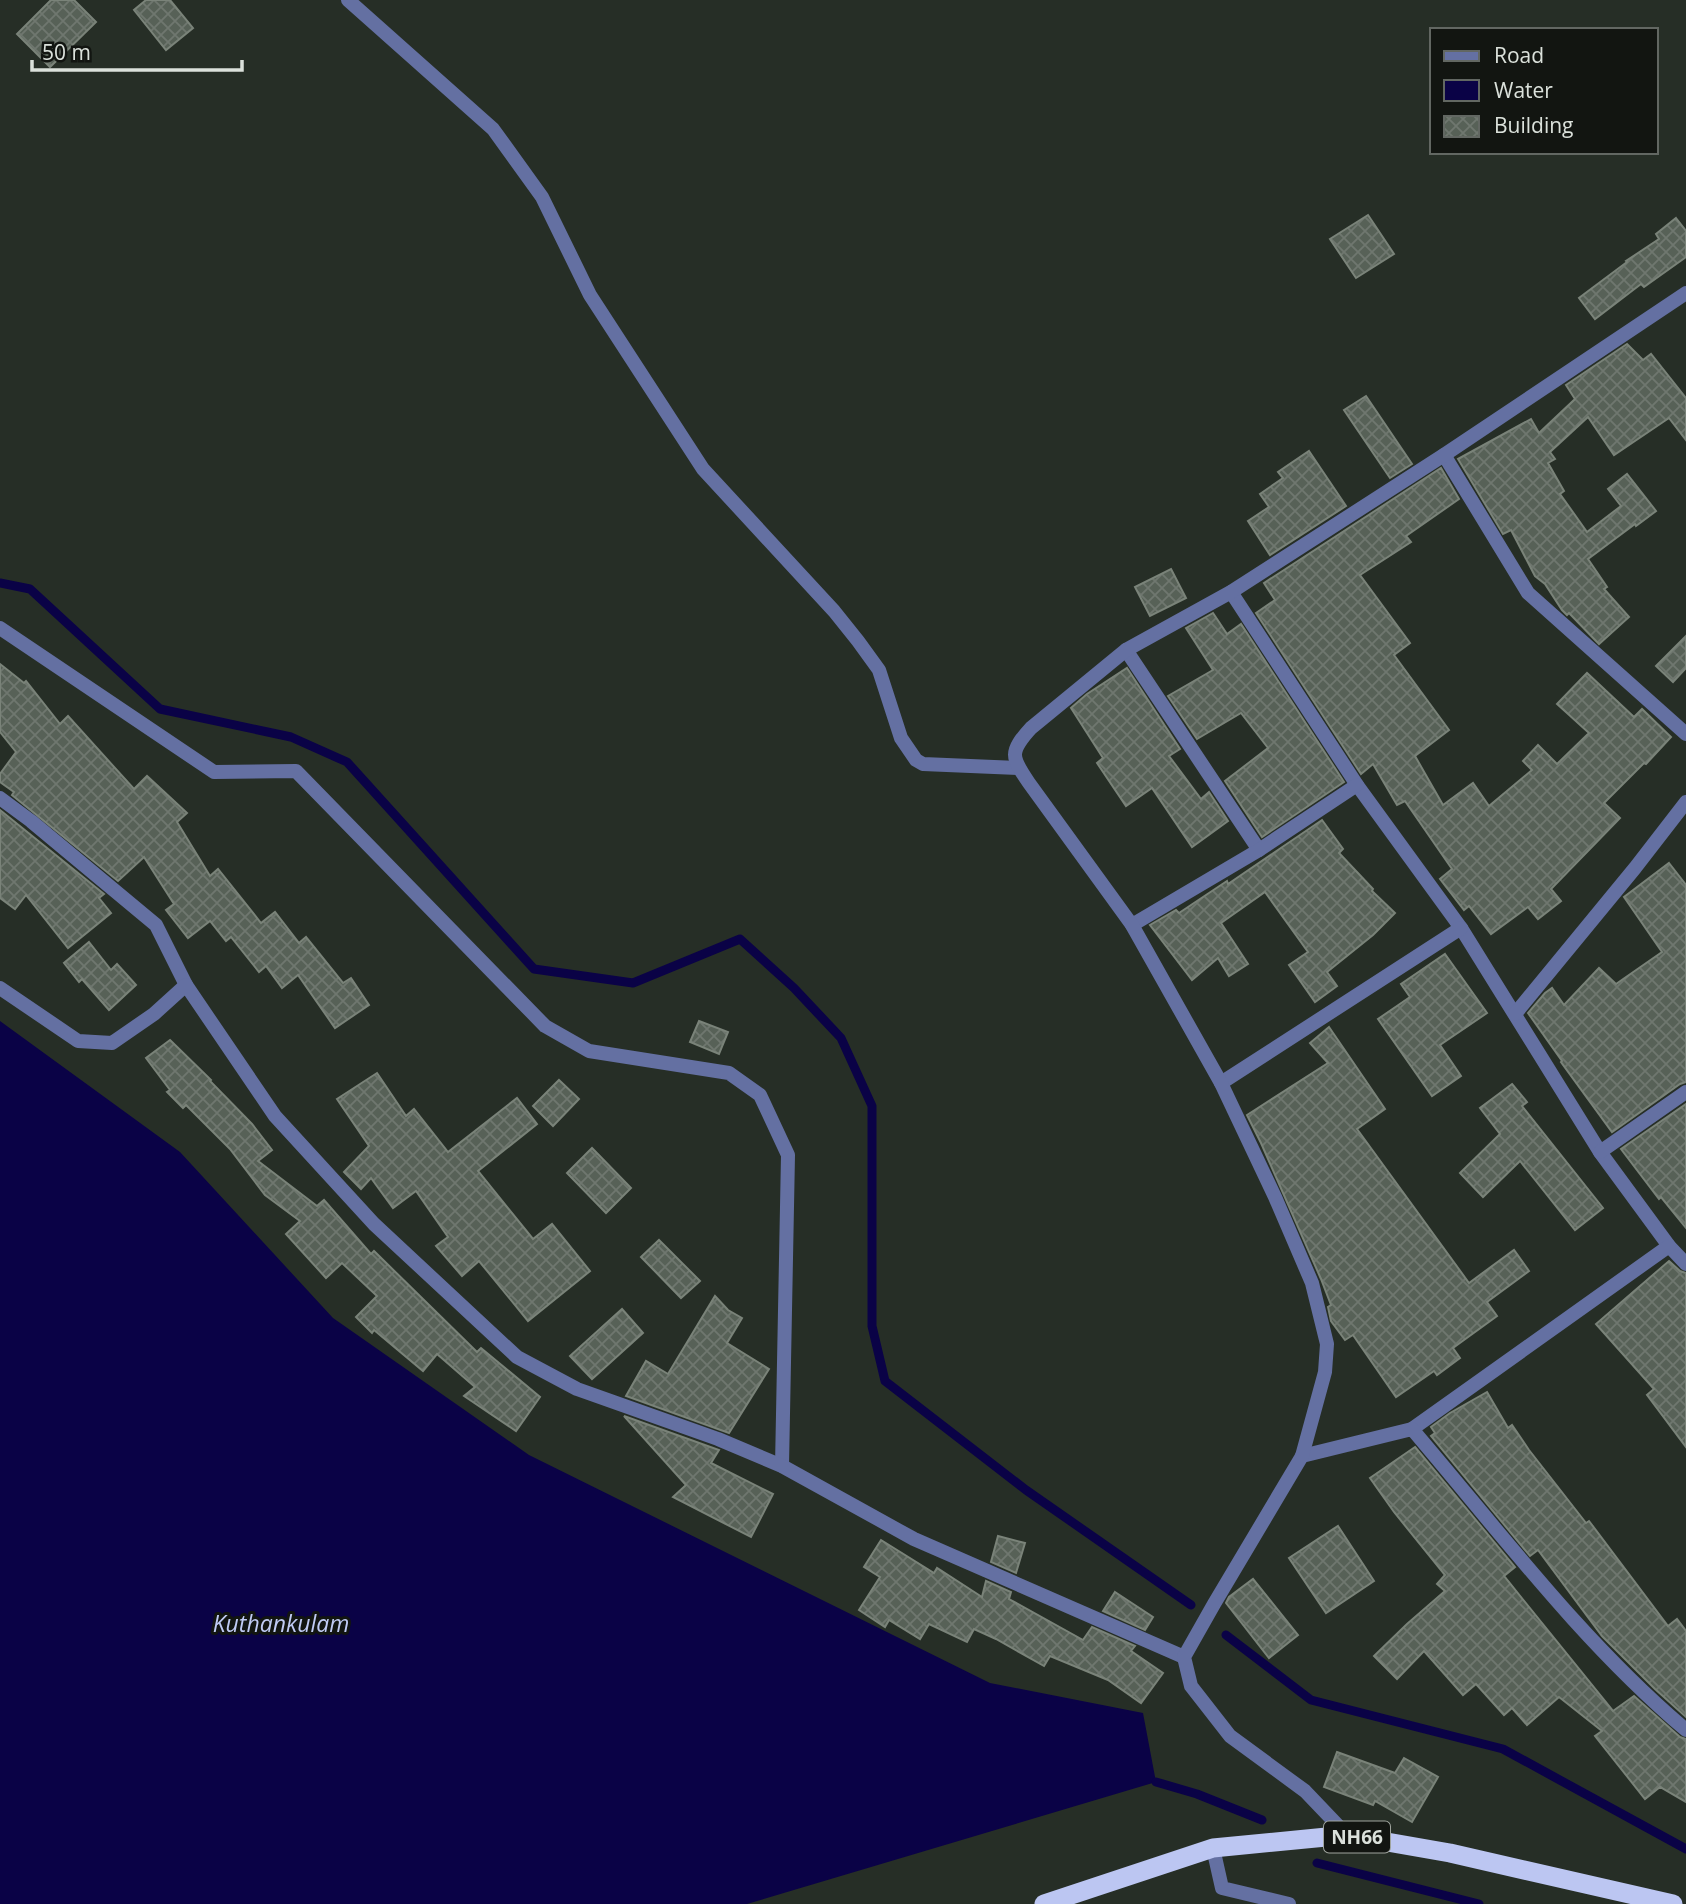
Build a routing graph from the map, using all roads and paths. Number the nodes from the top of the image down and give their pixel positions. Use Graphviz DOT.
graph roads {
  1 [pos="348,0"];
  2 [pos="1686,293"];
  3 [pos="1444,455"];
  4 [pos="1231,592"];
  5 [pos="0,628"];
  6 [pos="1126,650"];
  7 [pos="1686,734"];
  8 [pos="1018,768"];
  9 [pos="1357,785"];
  10 [pos="0,798"];
  11 [pos="1686,802"];
  12 [pos="1259,850"];
  13 [pos="1132,925"];
  14 [pos="1461,928"];
  15 [pos="186,985"];
  16 [pos="0,988"];
  17 [pos="1515,1014"];
  18 [pos="1221,1083"];
  19 [pos="1686,1092"];
  20 [pos="1600,1152"];
  21 [pos="1668,1246"];
  22 [pos="1686,1264"];
  23 [pos="1412,1429"];
  24 [pos="1302,1456"];
  25 [pos="782,1466"];
  26 [pos="1185,1657"];
  27 [pos="1686,1730"];
  28 [pos="1347,1835"];
  29 [pos="1213,1848"];
  30 [pos="1044,1904"];
  31 [pos="1289,1904"];
  32 [pos="1673,1904"];
  1 -- 8 [label="street"];
  2 -- 3 [label="street"];
  3 -- 4 [label="street"];
  3 -- 7 [label="street"];
  4 -- 6 [label="street"];
  4 -- 9 [label="street"];
  5 -- 25 [label="street"];
  6 -- 8 [label="street"];
  6 -- 12 [label="street"];
  8 -- 13 [label="street"];
  9 -- 12 [label="street"];
  9 -- 14 [label="street"];
  10 -- 15 [label="street"];
  11 -- 17 [label="street"];
  12 -- 13 [label="street"];
  13 -- 18 [label="street"];
  14 -- 17 [label="street"];
  14 -- 18 [label="street"];
  15 -- 16 [label="street"];
  15 -- 25 [label="street"];
  17 -- 20 [label="street"];
  18 -- 24 [label="street"];
  19 -- 20 [label="street"];
  20 -- 21 [label="street"];
  21 -- 22 [label="street"];
  21 -- 23 [label="street"];
  23 -- 24 [label="street"];
  23 -- 27 [label="street"];
  24 -- 26 [label="street"];
  25 -- 26 [label="street"];
  26 -- 28 [label="street"];
  28 -- 29 [label="highway, NH66"];
  28 -- 32 [label="highway, NH66"];
  29 -- 30 [label="highway, NH66"];
  29 -- 31 [label="street"];
}
